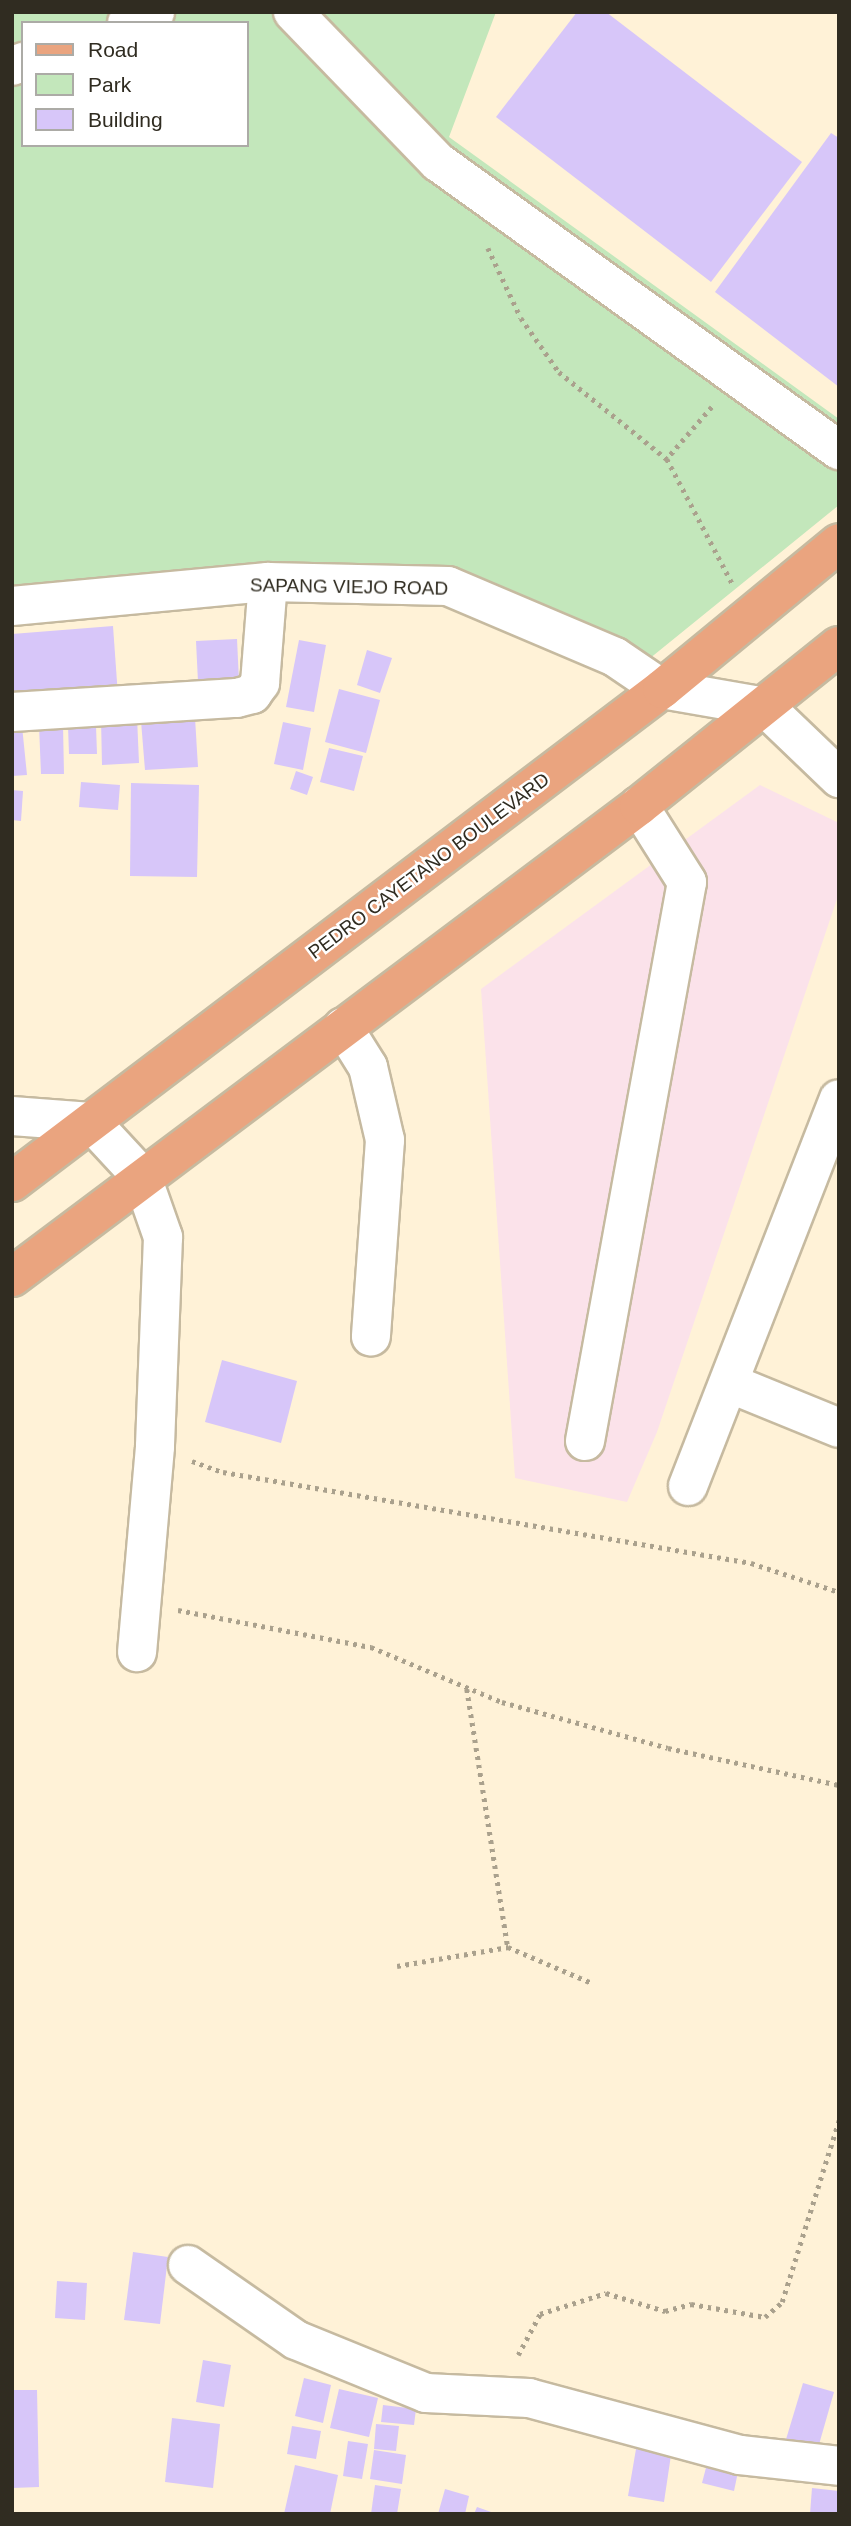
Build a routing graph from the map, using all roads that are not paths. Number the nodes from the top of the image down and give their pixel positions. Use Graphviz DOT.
graph roads {
  1 [pos="155,12"];
  2 [pos="293,12"];
  3 [pos="132,21"];
  4 [pos="839,450"];
  5 [pos="839,543"];
  6 [pos="268,582"];
  7 [pos="12,606"];
  8 [pos="839,646"];
  9 [pos="662,689"];
  10 [pos="765,707"];
  11 [pos="12,712"];
  12 [pos="839,778"];
  13 [pos="639,806"];
  14 [pos="343,1027"];
  15 [pos="836,1112"];
  16 [pos="12,1116"];
  17 [pos="91,1122"];
  18 [pos="142,1177"];
  19 [pos="12,1182"];
  20 [pos="12,1277"];
  21 [pos="371,1338"];
  22 [pos="729,1383"];
  23 [pos="839,1428"];
  24 [pos="585,1441"];
  25 [pos="688,1486"];
  26 [pos="137,1653"];
  27 [pos="188,2265"];
  28 [pos="839,2466"];
  1 -- 3 [label="street"];
  2 -- 4 [label="street"];
  5 -- 9 [label="main road, PEDRO CAYETANO BOULEVARD"];
  6 -- 7 [label="street, SAPANG VIEJO ROAD"];
  6 -- 9 [label="street, SAPANG VIEJO ROAD"];
  6 -- 11 [label="street"];
  8 -- 10 [label="main road"];
  9 -- 10 [label="street"];
  9 -- 17 [label="main road, PEDRO CAYETANO BOULEVARD"];
  10 -- 12 [label="street"];
  10 -- 13 [label="main road"];
  13 -- 14 [label="main road"];
  13 -- 24 [label="street"];
  14 -- 18 [label="main road"];
  14 -- 21 [label="street"];
  15 -- 22 [label="street"];
  16 -- 17 [label="street"];
  17 -- 18 [label="street"];
  17 -- 19 [label="main road, PEDRO CAYETANO BOULEVARD"];
  18 -- 20 [label="main road"];
  18 -- 26 [label="street"];
  22 -- 23 [label="street"];
  22 -- 25 [label="street"];
  27 -- 28 [label="street"];
}
